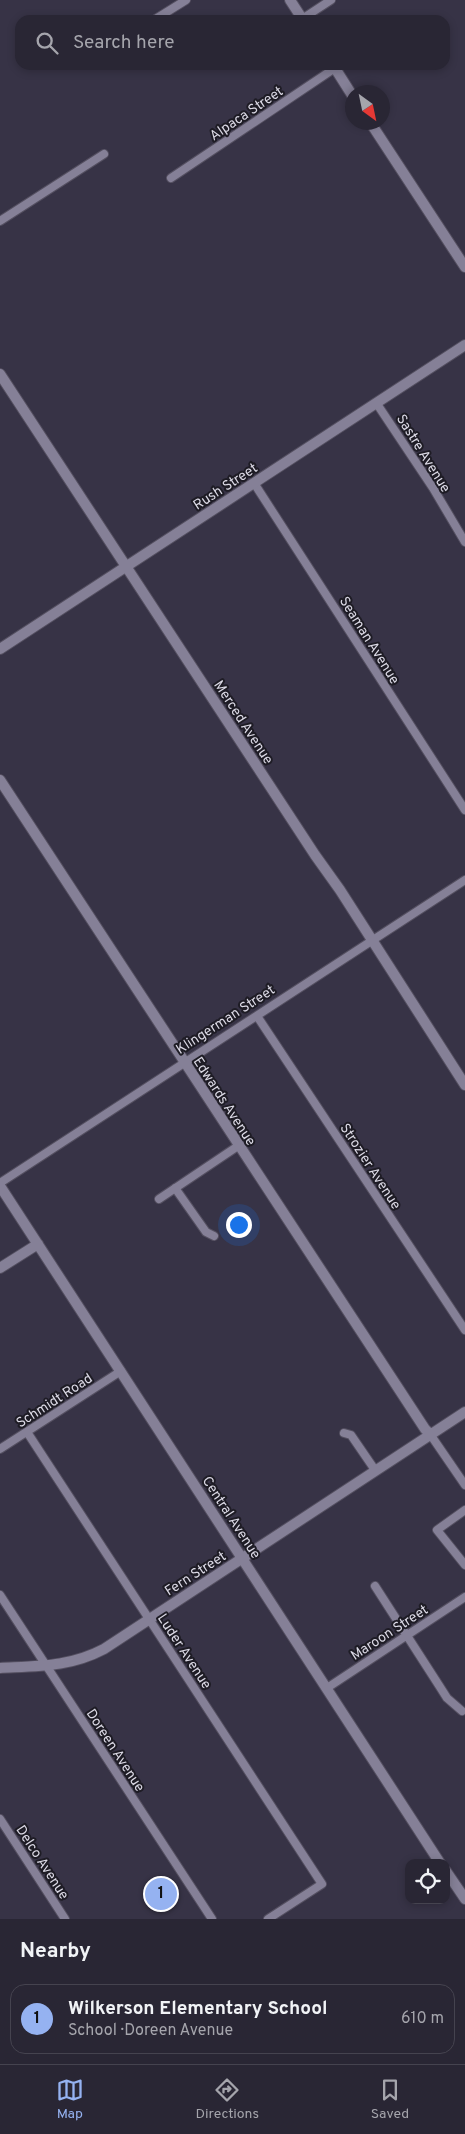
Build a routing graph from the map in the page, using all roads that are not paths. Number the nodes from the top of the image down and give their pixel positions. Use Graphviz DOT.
graph roads {
  1 [pos="186,0"];
  2 [pos="290,0"];
  3 [pos="331,0"];
  4 [pos="162,15"];
  5 [pos="299,15"];
  6 [pos="309,15"];
  7 [pos="330,70"];
  8 [pos="336,70"];
  9 [pos="346,85"];
  10 [pos="375,130"];
  11 [pos="104,154"];
  12 [pos="170,178"];
  13 [pos="0,221"];
  14 [pos="465,267"];
  15 [pos="465,345"];
  16 [pos="0,374"];
  17 [pos="377,404"];
  18 [pos="254,483"];
  19 [pos="465,542"];
  20 [pos="126,566"];
  21 [pos="1,646"];
  22 [pos="0,780"];
  23 [pos="465,810"];
  24 [pos="465,880"];
  25 [pos="373,940"];
  26 [pos="256,1016"];
  27 [pos="184,1062"];
  28 [pos="465,1085"];
  29 [pos="238,1146"];
  30 [pos="0,1184"];
  31 [pos="175,1188"];
  32 [pos="159,1199"];
  33 [pos="214,1236"];
  34 [pos="38,1244"];
  35 [pos="0,1268"];
  36 [pos="465,1330"];
  37 [pos="121,1371"];
  38 [pos="465,1412"];
  39 [pos="27,1432"];
  40 [pos="344,1433"];
  41 [pos="430,1434"];
  42 [pos="0,1449"];
  43 [pos="375,1470"];
  44 [pos="465,1486"];
  45 [pos="465,1510"];
  46 [pos="243,1559"];
  47 [pos="465,1565"];
  48 [pos="375,1586"];
  49 [pos="0,1595"];
  50 [pos="465,1597"];
  51 [pos="149,1620"];
  52 [pos="407,1634"];
  53 [pos="46,1666"];
  54 [pos="0,1668"];
  55 [pos="327,1688"];
  56 [pos="462,1711"];
  57 [pos="0,1819"];
  58 [pos="437,1859"];
  59 [pos="450,1877"];
  60 [pos="465,1899"];
  61 [pos="65,1919"];
  62 [pos="212,1919"];
  63 [pos="268,1919"];
  1 -- 4 [label="street"];
  2 -- 5 [label="street"];
  3 -- 6 [label="street"];
  7 -- 12 [label="street, Alpaca Street"];
  8 -- 9 [label="street"];
  10 -- 14 [label="street"];
  11 -- 13 [label="street"];
  15 -- 17 [label="street, Rush Street"];
  16 -- 20 [label="street, Merced Avenue"];
  17 -- 18 [label="street, Rush Street"];
  17 -- 19 [label="street, Sastre Avenue"];
  18 -- 20 [label="street, Rush Street"];
  18 -- 23 [label="street, Seaman Avenue"];
  20 -- 21 [label="street, Rush Street"];
  20 -- 25 [label="street, Merced Avenue"];
  22 -- 27 [label="street, Edwards Avenue"];
  24 -- 25 [label="street, Klingerman Street"];
  25 -- 26 [label="street, Klingerman Street"];
  25 -- 28 [label="street, Merced Avenue"];
  26 -- 27 [label="street, Klingerman Street"];
  26 -- 36 [label="street, Strozier Avenue"];
  27 -- 29 [label="street, Edwards Avenue"];
  27 -- 30 [label="street, Klingerman Street"];
  29 -- 31 [label="street"];
  29 -- 41 [label="street, Edwards Avenue"];
  30 -- 34 [label="street, Central Avenue"];
  31 -- 32 [label="street"];
  31 -- 33 [label="street"];
  34 -- 35 [label="street"];
  34 -- 37 [label="street, Central Avenue"];
  37 -- 39 [label="street, Schmidt Road"];
  37 -- 46 [label="street, Central Avenue"];
  38 -- 41 [label="street, Fern Street"];
  39 -- 42 [label="street, Schmidt Road"];
  39 -- 51 [label="street, Luder Avenue"];
  40 -- 43 [label="street"];
  41 -- 43 [label="street, Fern Street"];
  41 -- 44 [label="street"];
  43 -- 46 [label="street, Fern Street"];
  45 -- 47 [label="street"];
  46 -- 51 [label="street, Fern Street"];
  46 -- 55 [label="street, Central Avenue"];
  48 -- 52 [label="street"];
  49 -- 53 [label="street, Doreen Avenue"];
  50 -- 52 [label="street, Maroon Street"];
  51 -- 53 [label="street, Fern Street"];
  51 -- 63 [label="street, Luder Avenue"];
  52 -- 55 [label="street, Maroon Street"];
  52 -- 56 [label="street"];
  53 -- 54 [label="street, Fern Street"];
  53 -- 62 [label="street, Doreen Avenue"];
  55 -- 58 [label="street, Central Avenue"];
  57 -- 61 [label="street, Delco Avenue"];
  59 -- 60 [label="street"];
}
